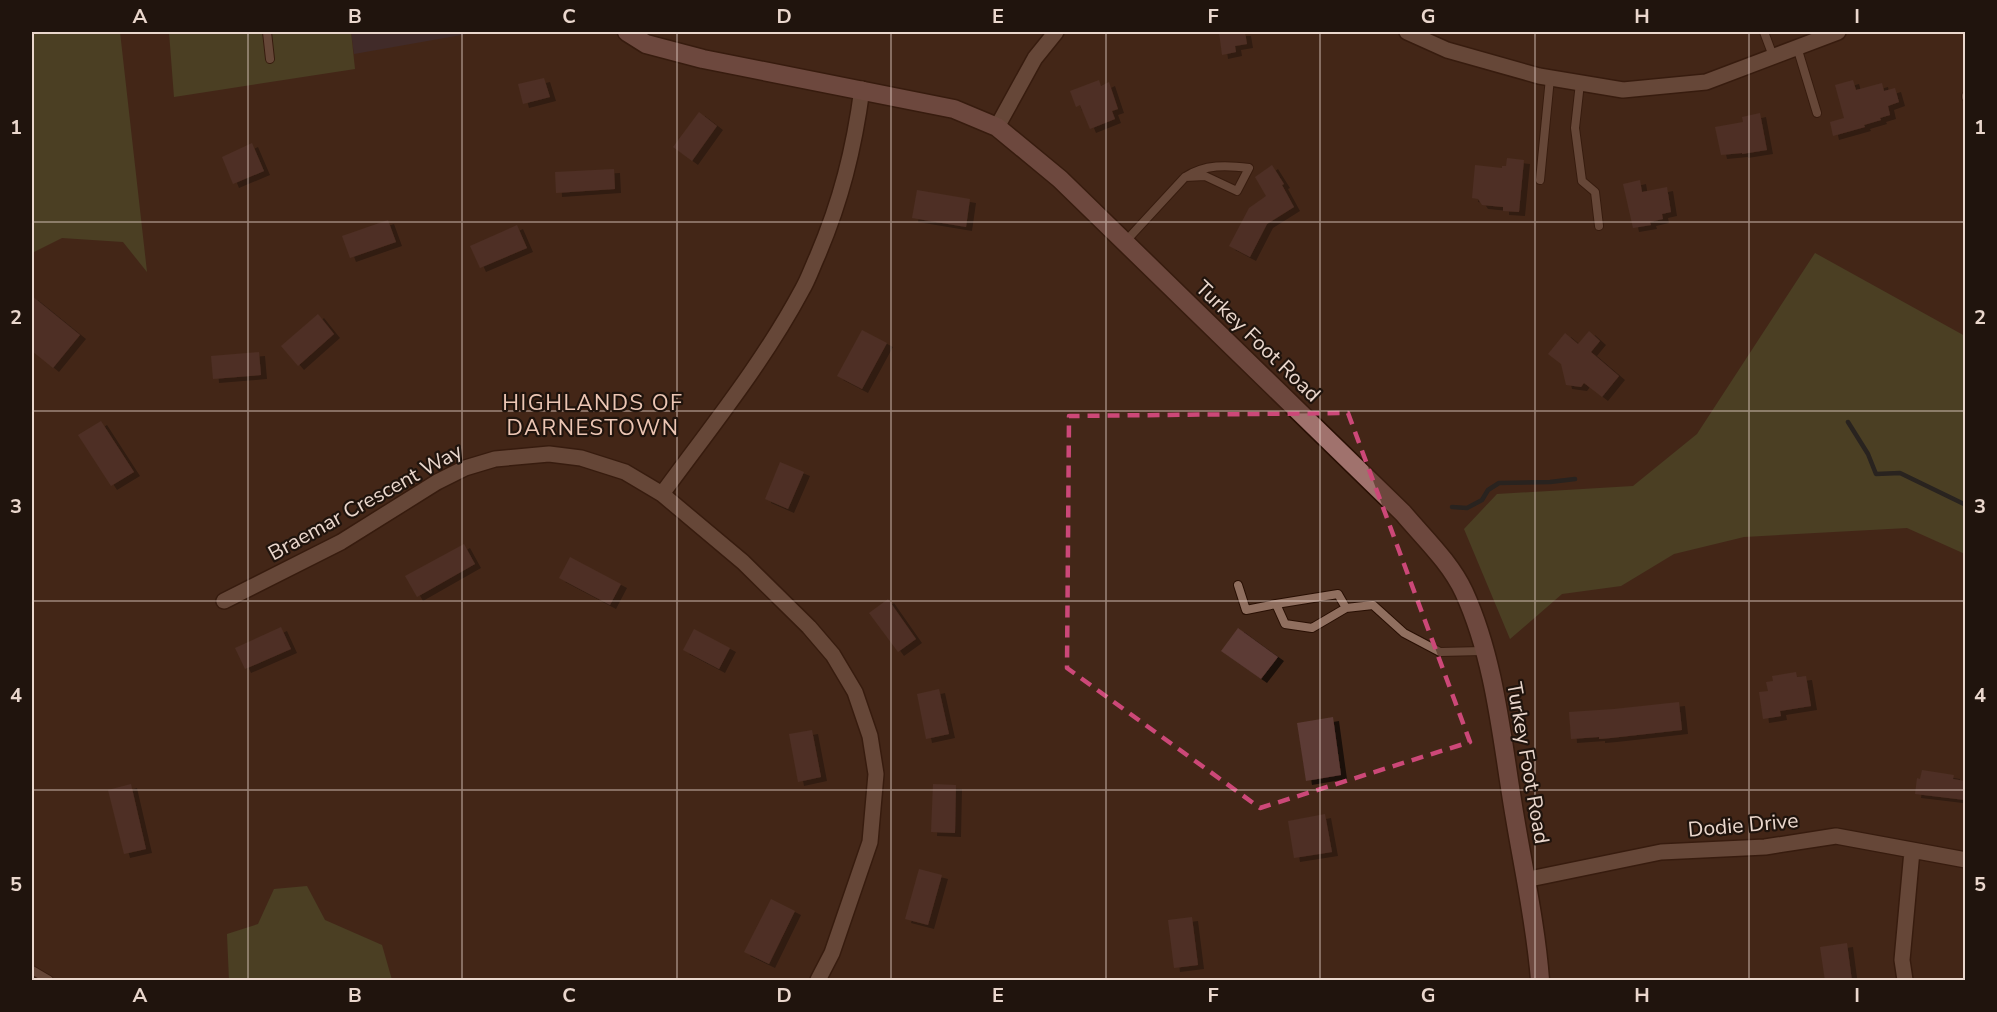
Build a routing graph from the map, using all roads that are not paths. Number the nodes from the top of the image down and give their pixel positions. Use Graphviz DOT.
graph roads {
  1 [pos="267,32"];
  2 [pos="627,32"];
  3 [pos="1056,32"];
  4 [pos="1407,32"];
  5 [pos="1764,32"];
  6 [pos="1838,32"];
  7 [pos="1797,47"];
  8 [pos="1773,56"];
  9 [pos="270,59"];
  10 [pos="1550,78"];
  11 [pos="1580,83"];
  12 [pos="862,89"];
  13 [pos="1817,113"];
  14 [pos="997,127"];
  15 [pos="1185,177"];
  16 [pos="1540,180"];
  17 [pos="1599,226"];
  18 [pos="1125,243"];
  19 [pos="662,494"];
  20 [pos="1238,585"];
  21 [pos="224,601"];
  22 [pos="1276,604"];
  23 [pos="1346,608"];
  24 [pos="1484,651"];
  25 [pos="1912,851"];
  26 [pos="1965,860"];
  27 [pos="1525,880"];
  28 [pos="32,970"];
  29 [pos="49,981"];
  30 [pos="818,981"];
  31 [pos="1540,981"];
  32 [pos="1905,981"];
  1 -- 9 [label="lane"];
  2 -- 12 [label="street, Turkey Foot Road"];
  3 -- 14 [label="street"];
  4 -- 10 [label="street"];
  5 -- 8 [label="lane"];
  6 -- 7 [label="street"];
  7 -- 8 [label="street"];
  7 -- 13 [label="lane"];
  8 -- 11 [label="street"];
  10 -- 11 [label="street"];
  10 -- 16 [label="lane"];
  11 -- 17 [label="lane"];
  12 -- 14 [label="street, Turkey Foot Road"];
  12 -- 19 [label="street"];
  14 -- 18 [label="street, Turkey Foot Road"];
  15 -- 15 [label="lane"];
  15 -- 18 [label="lane"];
  18 -- 24 [label="street, Turkey Foot Road"];
  19 -- 21 [label="street, Braemar Crescent Way"];
  19 -- 30 [label="street, Braemar Crescent Way"];
  20 -- 22 [label="lane"];
  22 -- 23 [label="lane"];
  22 -- 23 [label="lane"];
  23 -- 24 [label="lane"];
  24 -- 27 [label="street, Turkey Foot Road"];
  25 -- 26 [label="street, Dodie Drive"];
  25 -- 27 [label="street, Dodie Drive"];
  25 -- 32 [label="street"];
  27 -- 31 [label="street, Turkey Foot Road"];
  28 -- 29 [label="lane"];
}
